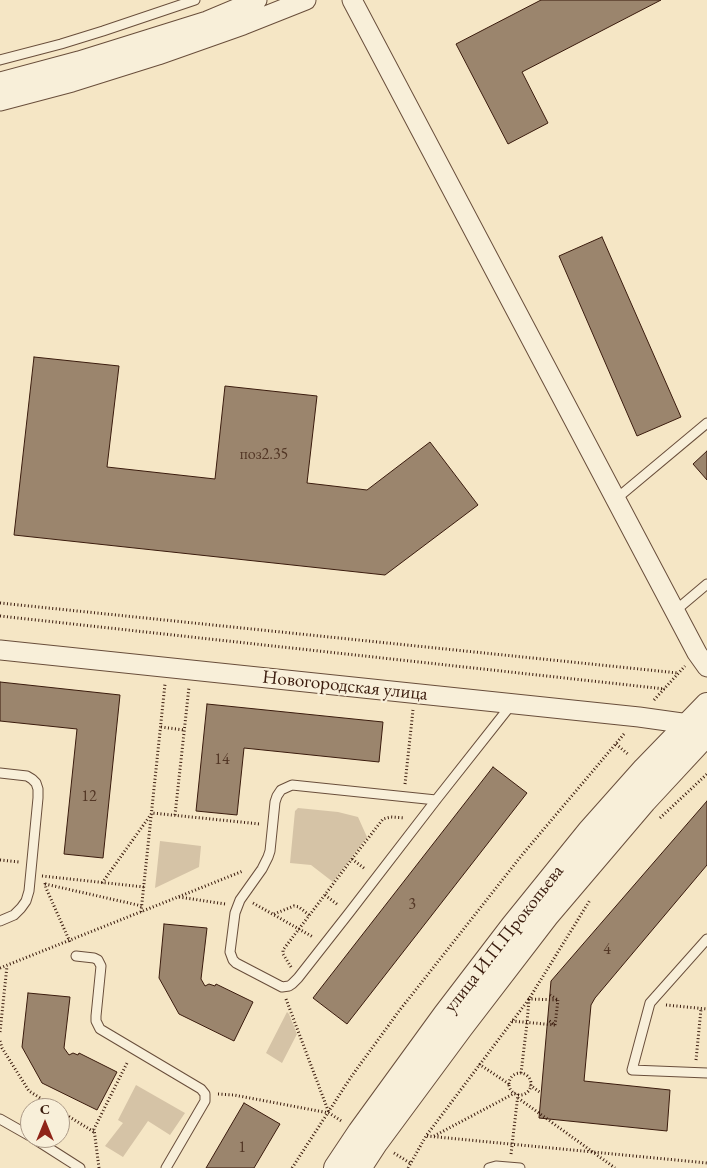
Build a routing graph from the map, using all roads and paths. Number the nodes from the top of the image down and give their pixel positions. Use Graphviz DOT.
graph roads {
  1 [pos="196,0"];
  2 [pos="257,0"];
  3 [pos="306,0"];
  4 [pos="352,0"];
  5 [pos="0,60"];
  6 [pos="0,82"];
  7 [pos="0,101"];
  8 [pos="707,423"];
  9 [pos="616,499"];
  10 [pos="707,584"];
  11 [pos="0,603"];
  12 [pos="675,611"];
  13 [pos="0,616"];
  14 [pos="0,650"];
  15 [pos="688,663"];
  16 [pos="707,668"];
  17 [pos="678,674"];
  18 [pos="165,681"];
  19 [pos="189,684"];
  20 [pos="665,689"];
  21 [pos="511,704"];
  22 [pos="650,705"];
  23 [pos="707,705"];
  24 [pos="413,707"];
  25 [pos="160,727"];
  26 [pos="701,728"];
  27 [pos="184,730"];
  28 [pos="626,732"];
  29 [pos="616,744"];
  30 [pos="630,756"];
  31 [pos="0,773"];
  32 [pos="707,774"];
  33 [pos="404,797"];
  34 [pos="436,800"];
  35 [pos="152,813"];
  36 [pos="175,815"];
  37 [pos="422,819"];
  38 [pos="658,820"];
  39 [pos="273,826"];
  40 [pos="266,862"];
  41 [pos="30,875"];
  42 [pos="46,877"];
  43 [pos="102,882"];
  44 [pos="45,884"];
  45 [pos="144,887"];
  46 [pos="594,893"];
  47 [pos="179,897"];
  48 [pos="242,897"];
  49 [pos="142,906"];
  50 [pos="237,906"];
  51 [pos="141,912"];
  52 [pos="274,915"];
  53 [pos="309,915"];
  54 [pos="0,921"];
  55 [pos="299,929"];
  56 [pos="69,940"];
  57 [pos="707,940"];
  58 [pos="325,944"];
  59 [pos="76,956"];
  60 [pos="7,966"];
  61 [pos="0,968"];
  62 [pos="298,978"];
  63 [pos="282,987"];
  64 [pos="550,995"];
  65 [pos="528,1000"];
  66 [pos="558,1000"];
  67 [pos="650,1003"];
  68 [pos="701,1009"];
  69 [pos="707,1009"];
  70 [pos="548,1020"];
  71 [pos="512,1021"];
  72 [pos="527,1023"];
  73 [pos="555,1025"];
  74 [pos="0,1032"];
  75 [pos="0,1041"];
  76 [pos="134,1049"];
  77 [pos="480,1064"];
  78 [pos="695,1072"];
  79 [pos="521,1073"];
  80 [pos="707,1073"];
  81 [pos="509,1084"];
  82 [pos="530,1085"];
  83 [pos="541,1093"];
  84 [pos="205,1094"];
  85 [pos="517,1095"];
  86 [pos="40,1098"];
  87 [pos="329,1113"];
  88 [pos="70,1117"];
  89 [pos="0,1119"];
  90 [pos="349,1125"];
  91 [pos="20,1131"];
  92 [pos="94,1132"];
  93 [pos="426,1136"];
  94 [pos="432,1137"];
  95 [pos="512,1144"];
  96 [pos="48,1148"];
  97 [pos="387,1149"];
  98 [pos="594,1152"];
  99 [pos="410,1163"];
  100 [pos="707,1164"];
  101 [pos="510,1167"];
  102 [pos="80,1168"];
  103 [pos="99,1168"];
  104 [pos="166,1168"];
  105 [pos="292,1168"];
  106 [pos="336,1168"];
  107 [pos="360,1168"];
  108 [pos="408,1168"];
  109 [pos="489,1168"];
  110 [pos="520,1168"];
  111 [pos="615,1168"];
  1 -- 5 [label="lane"];
  2 -- 6 [label="street"];
  3 -- 7 [label="street"];
  4 -- 9 [label="street"];
  8 -- 9 [label="lane"];
  9 -- 12 [label="street"];
  10 -- 12 [label="lane"];
  11 -- 17 [label="path"];
  12 -- 16 [label="street"];
  13 -- 20 [label="path"];
  14 -- 21 [label="street, Новогородская улица"];
  15 -- 17 [label="path"];
  17 -- 20 [label="path"];
  18 -- 25 [label="path"];
  19 -- 27 [label="path"];
  20 -- 22 [label="path"];
  21 -- 26 [label="street, Новогородская улица"];
  21 -- 34 [label="lane"];
  23 -- 26 [label="street"];
  24 -- 33 [label="path"];
  25 -- 27 [label="path"];
  25 -- 35 [label="path"];
  26 -- 106 [label="street, улица И.П.Прокопьева"];
  26 -- 107 [label="street, улица И.П.Прокопьева"];
  27 -- 36 [label="path"];
  28 -- 29 [label="path"];
  29 -- 30 [label="path"];
  29 -- 87 [label="path"];
  31 -- 41 [label="lane"];
  32 -- 38 [label="path"];
  33 -- 34 [label="lane"];
  33 -- 39 [label="lane"];
  34 -- 37 [label="lane"];
  35 -- 36 [label="path"];
  35 -- 43 [label="path"];
  35 -- 45 [label="path"];
  36 -- 39 [label="path"];
  37 -- 53 [label="path"];
  37 -- 58 [label="lane"];
  39 -- 40 [label="lane"];
  40 -- 47 [label="path"];
  40 -- 48 [label="lane"];
  41 -- 42 [label="path"];
  41 -- 54 [label="lane"];
  42 -- 43 [label="path"];
  42 -- 44 [label="path"];
  43 -- 45 [label="path"];
  44 -- 49 [label="path"];
  44 -- 56 [label="path"];
  45 -- 49 [label="path"];
  46 -- 65 [label="path"];
  47 -- 50 [label="path"];
  47 -- 51 [label="path"];
  48 -- 50 [label="lane"];
  48 -- 52 [label="path"];
  49 -- 51 [label="path"];
  50 -- 63 [label="lane"];
  51 -- 56 [label="path"];
  52 -- 53 [label="path"];
  52 -- 55 [label="path"];
  53 -- 55 [label="path"];
  55 -- 58 [label="path"];
  55 -- 62 [label="path"];
  56 -- 60 [label="path"];
  57 -- 67 [label="lane"];
  58 -- 62 [label="lane"];
  59 -- 76 [label="lane"];
  60 -- 61 [label="path"];
  60 -- 74 [label="path"];
  62 -- 63 [label="lane"];
  63 -- 87 [label="path"];
  64 -- 66 [label="path"];
  65 -- 66 [label="path"];
  65 -- 71 [label="path"];
  65 -- 72 [label="path"];
  66 -- 73 [label="path"];
  67 -- 68 [label="path"];
  67 -- 78 [label="lane"];
  68 -- 69 [label="path"];
  68 -- 78 [label="path"];
  70 -- 73 [label="path"];
  71 -- 72 [label="path"];
  71 -- 77 [label="path"];
  72 -- 73 [label="path"];
  72 -- 79 [label="path"];
  75 -- 86 [label="path"];
  76 -- 84 [label="lane"];
  76 -- 92 [label="path"];
  77 -- 81 [label="path"];
  77 -- 93 [label="path"];
  78 -- 80 [label="lane"];
  79 -- 81 [label="path"];
  79 -- 82 [label="path"];
  81 -- 85 [label="path"];
  82 -- 83 [label="path"];
  82 -- 85 [label="path"];
  84 -- 87 [label="path"];
  84 -- 104 [label="lane"];
  85 -- 94 [label="path"];
  85 -- 95 [label="path"];
  85 -- 98 [label="path"];
  87 -- 90 [label="path"];
  87 -- 105 [label="path"];
  88 -- 92 [label="path"];
  89 -- 91 [label="lane"];
  92 -- 103 [label="path"];
  93 -- 94 [label="path"];
  93 -- 99 [label="path"];
  94 -- 95 [label="path"];
  95 -- 98 [label="path"];
  95 -- 101 [label="path"];
  96 -- 102 [label="lane"];
  97 -- 99 [label="path"];
  98 -- 100 [label="path"];
  98 -- 111 [label="path"];
  99 -- 108 [label="path"];
  101 -- 109 [label="lane"];
  101 -- 110 [label="lane"];
}
